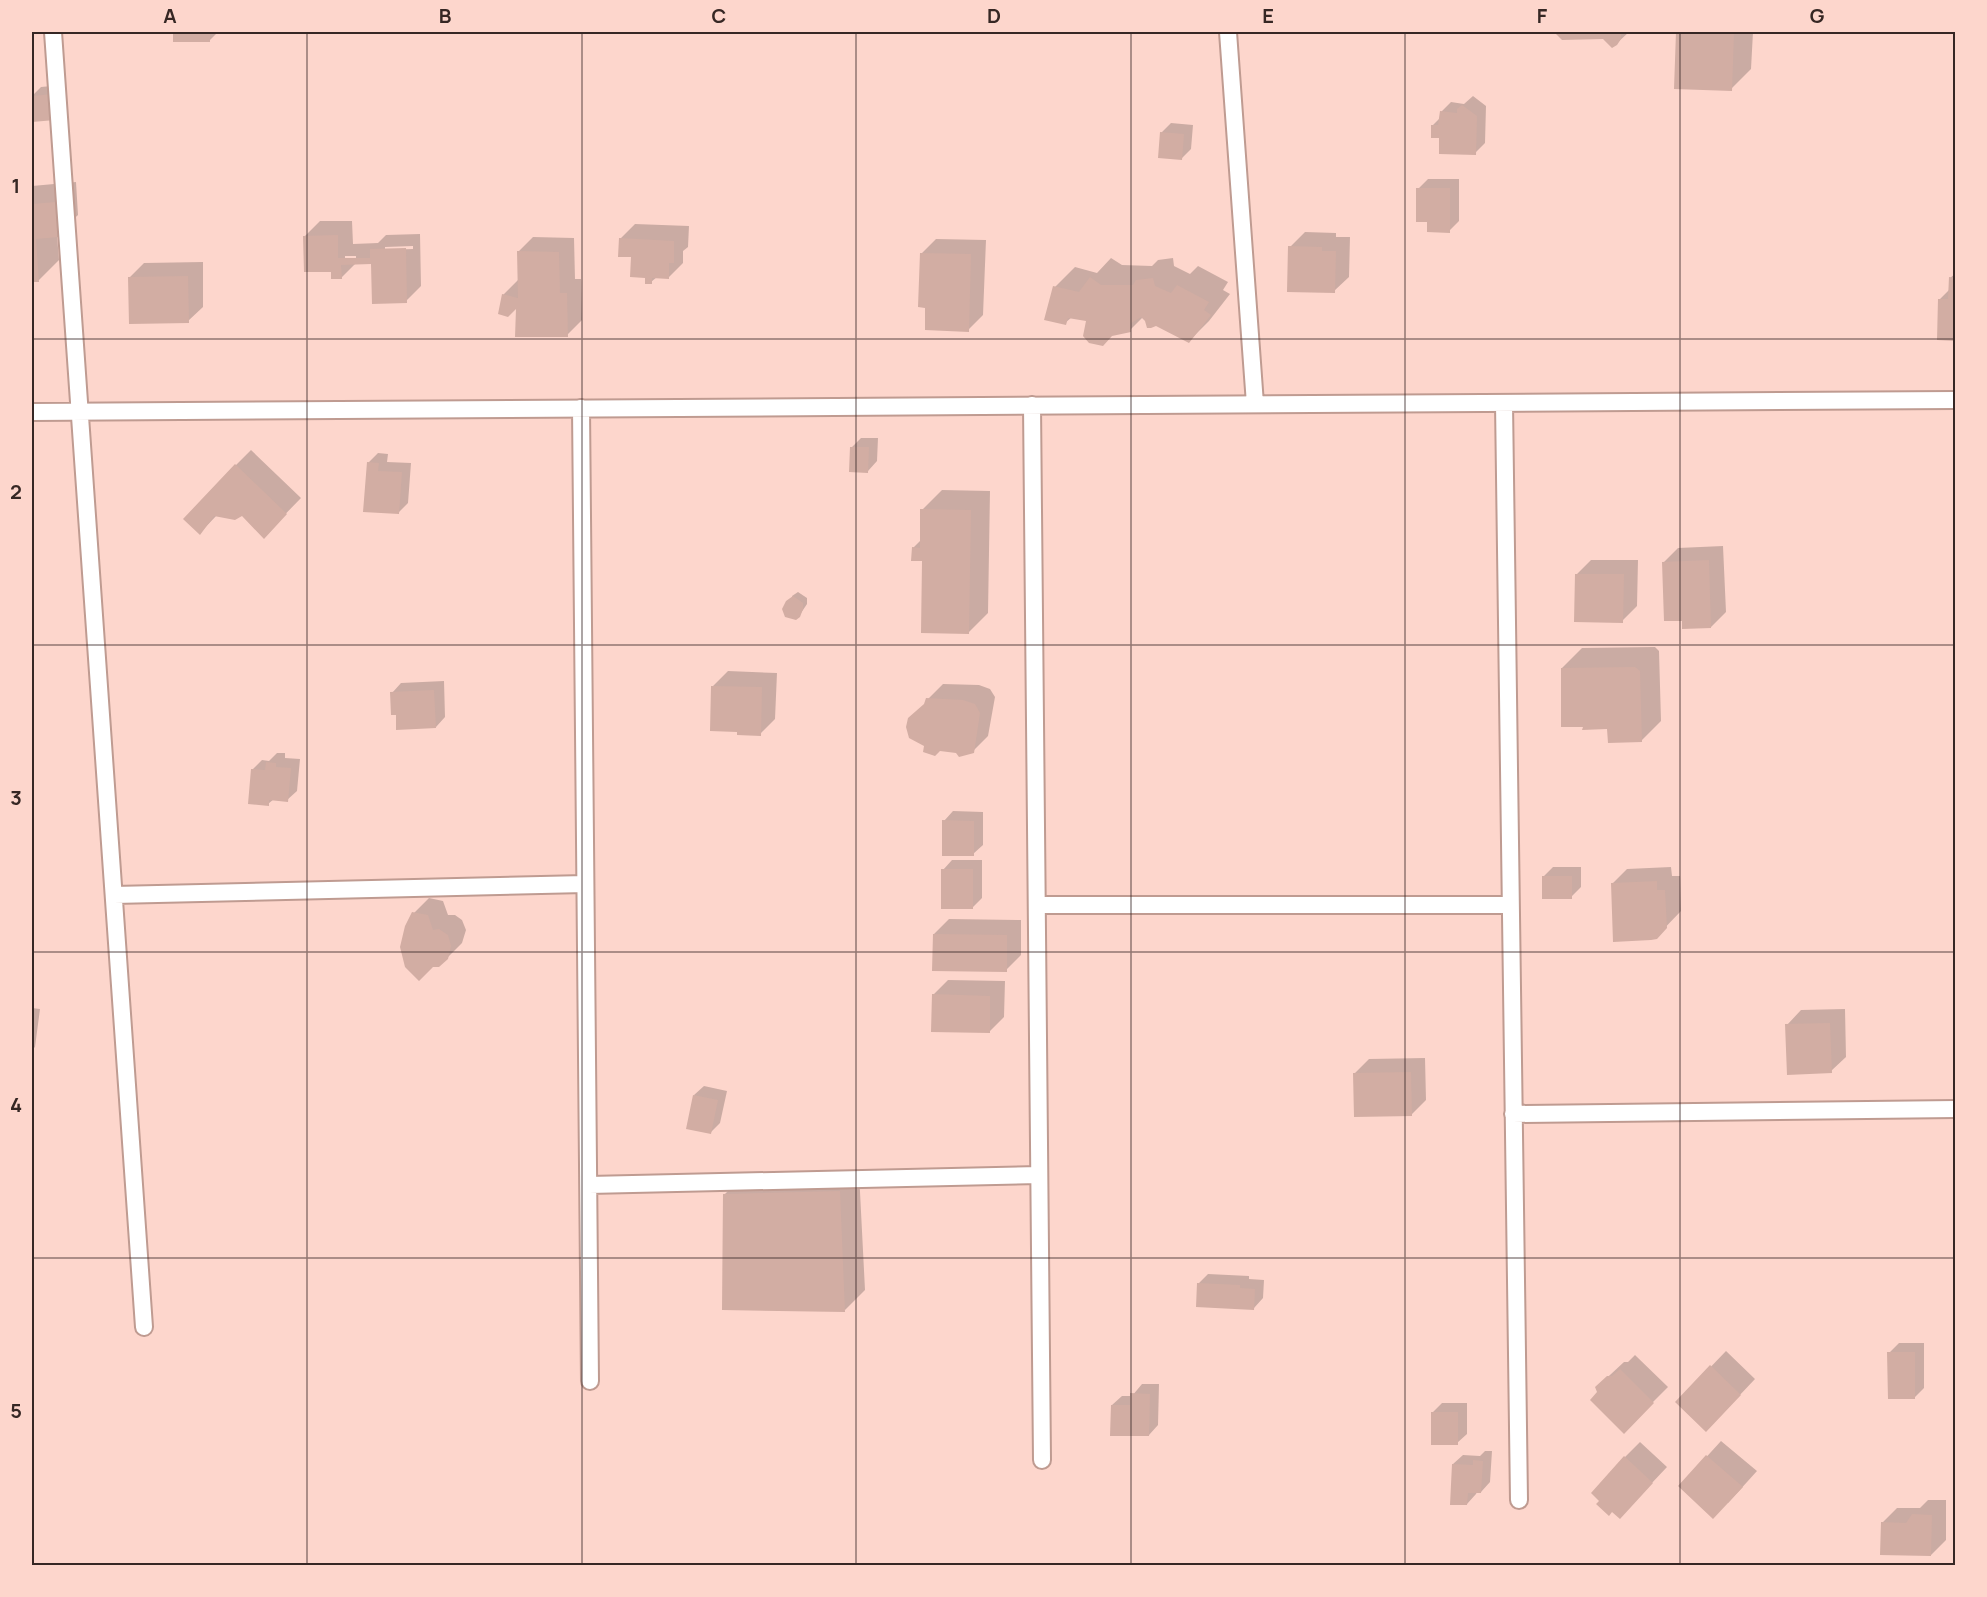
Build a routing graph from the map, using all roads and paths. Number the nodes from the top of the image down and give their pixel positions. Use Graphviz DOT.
graph roads {
  1 [pos="53,32"];
  2 [pos="1227,32"];
  3 [pos="1956,400"];
  4 [pos="1504,403"];
  5 [pos="1255,404"];
  6 [pos="1032,405"];
  7 [pos="581,408"];
  8 [pos="80,411"];
  9 [pos="32,412"];
  10 [pos="585,884"];
  11 [pos="114,895"];
  12 [pos="1037,905"];
  13 [pos="1510,905"];
  14 [pos="1956,1109"];
  15 [pos="1513,1114"];
  16 [pos="1040,1175"];
  17 [pos="589,1185"];
  18 [pos="144,1327"];
  19 [pos="590,1381"];
  20 [pos="1042,1460"];
  21 [pos="1519,1500"];
  1 -- 8 [label="street"];
  2 -- 5 [label="street"];
  3 -- 4 [label="street"];
  4 -- 5 [label="street"];
  4 -- 13 [label="street"];
  5 -- 6 [label="street"];
  6 -- 7 [label="street"];
  6 -- 12 [label="street"];
  7 -- 8 [label="street"];
  7 -- 10 [label="street"];
  8 -- 9 [label="street"];
  8 -- 11 [label="street"];
  10 -- 11 [label="street"];
  10 -- 17 [label="street"];
  11 -- 18 [label="street"];
  12 -- 13 [label="street"];
  12 -- 16 [label="street"];
  13 -- 15 [label="street"];
  14 -- 15 [label="street"];
  15 -- 21 [label="street"];
  16 -- 17 [label="street"];
  16 -- 20 [label="street"];
  17 -- 19 [label="street"];
}
